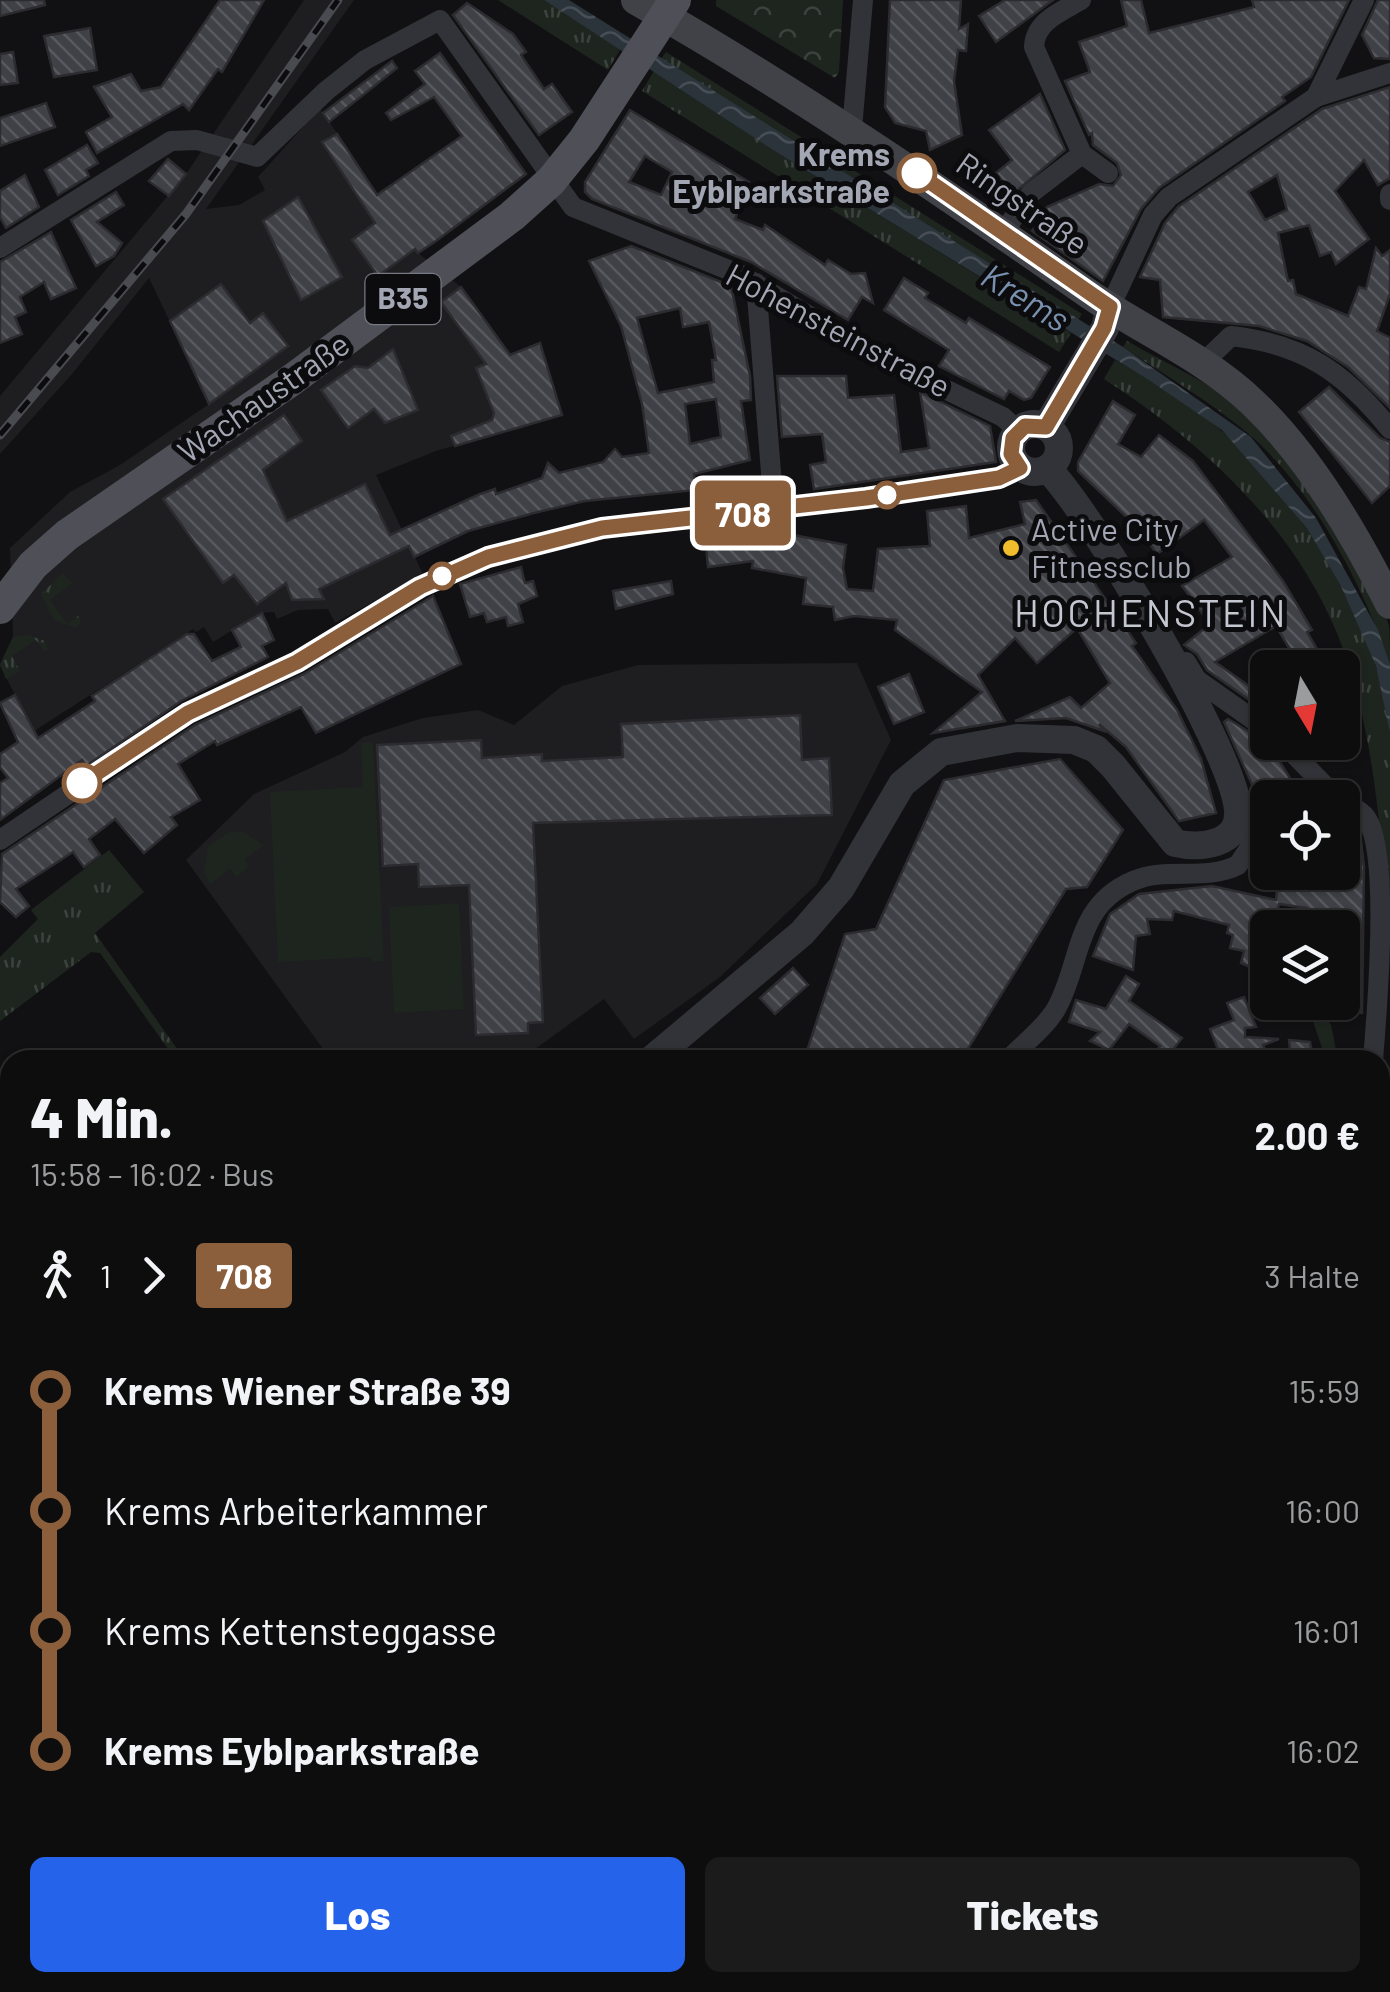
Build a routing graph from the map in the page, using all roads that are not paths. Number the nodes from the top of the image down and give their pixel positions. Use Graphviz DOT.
graph roads {
  1 [pos="863,0"];
  2 [pos="1080,0"];
  3 [pos="1364,0"];
  4 [pos="656,14"];
  5 [pos="1390,73"];
  6 [pos="1316,97"];
  7 [pos="852,129"];
  8 [pos="1082,154"];
  9 [pos="1108,173"];
  10 [pos="551,181"];
  11 [pos="1003,233"];
  12 [pos="0,248"];
  13 [pos="756,283"];
  14 [pos="1107,317"];
  15 [pos="1203,363"];
  16 [pos="1046,427"];
  17 [pos="1390,429"];
  18 [pos="1018,431"];
  19 [pos="1034,469"];
  20 [pos="774,510"];
  21 [pos="1132,592"];
  22 [pos="1,604"];
  23 [pos="1390,604"];
  24 [pos="1250,717"];
  25 [pos="1300,760"];
  26 [pos="1321,780"];
  27 [pos="1360,812"];
  28 [pos="1237,823"];
  29 [pos="0,840"];
  30 [pos="663,1050"];
  31 [pos="1018,1050"];
  32 [pos="1374,1050"];
  1 -- 7 [label="street"];
  2 -- 8 [label="street"];
  3 -- 6 [label="street"];
  4 -- 7 [label="main road, Ringstraße"];
  4 -- 10 [label="main road, Wachaustraße / B35"];
  5 -- 6 [label="street"];
  6 -- 14 [label="street"];
  7 -- 11 [label="main road, Ringstraße"];
  8 -- 9 [label="street"];
  8 -- 11 [label="street"];
  10 -- 12 [label="street, Hohensteinstraße"];
  10 -- 13 [label="street, Hohensteinstraße"];
  10 -- 22 [label="main road, Wachaustraße / B35"];
  11 -- 14 [label="main road, Ringstraße"];
  13 -- 18 [label="street, Hohensteinstraße"];
  13 -- 20 [label="street"];
  14 -- 15 [label="main road, Ringstraße"];
  14 -- 16 [label="street"];
  15 -- 17 [label="street"];
  15 -- 23 [label="main road, Ringstraße"];
  16 -- 18 [label="street"];
  16 -- 19 [label="street"];
  18 -- 19 [label="street"];
  19 -- 20 [label="street"];
  19 -- 21 [label="street"];
  20 -- 29 [label="street"];
  21 -- 24 [label="street"];
  21 -- 28 [label="street"];
  25 -- 26 [label="street"];
  27 -- 32 [label="street"];
  28 -- 30 [label="street"];
  28 -- 31 [label="street"];
}
